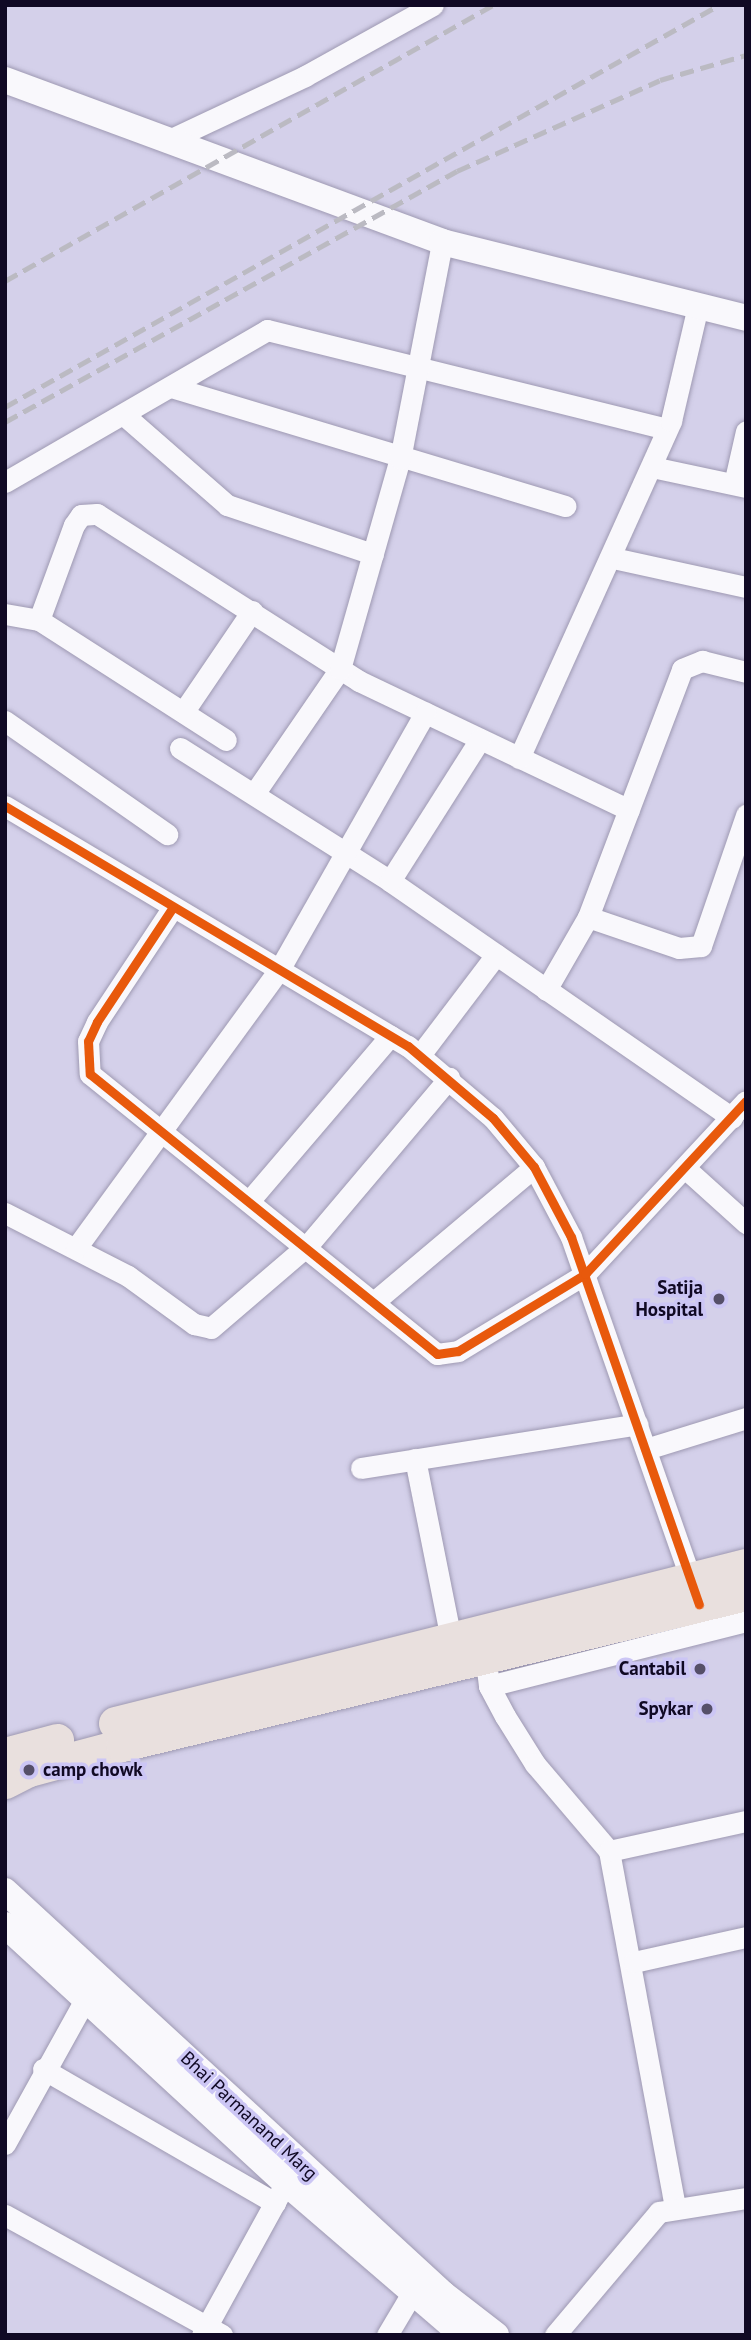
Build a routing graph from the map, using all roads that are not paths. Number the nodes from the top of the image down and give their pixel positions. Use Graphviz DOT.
graph roads {
  1 [pos="433,5"];
  2 [pos="5,80"];
  3 [pos="167,141"];
  4 [pos="442,242"];
  5 [pos="698,306"];
  6 [pos="746,318"];
  7 [pos="419,365"];
  8 [pos="171,387"];
  9 [pos="124,415"];
  10 [pos="667,429"];
  11 [pos="746,430"];
  12 [pos="400,459"];
  13 [pos="652,467"];
  14 [pos="5,482"];
  15 [pos="740,486"];
  16 [pos="565,506"];
  17 [pos="373,554"];
  18 [pos="613,558"];
  19 [pos="746,587"];
  20 [pos="252,611"];
  21 [pos="5,614"];
  22 [pos="39,620"];
  23 [pos="340,669"];
  24 [pos="746,672"];
  25 [pos="184,711"];
  26 [pos="425,713"];
  27 [pos="5,721"];
  28 [pos="480,739"];
  29 [pos="226,740"];
  30 [pos="180,748"];
  31 [pos="519,758"];
  32 [pos="256,791"];
  33 [pos="5,806"];
  34 [pos="629,810"];
  35 [pos="746,815"];
  36 [pos="167,834"];
  37 [pos="344,852"];
  38 [pos="390,881"];
  39 [pos="173,908"];
  40 [pos="588,917"];
  41 [pos="496,955"];
  42 [pos="279,970"];
  43 [pos="546,990"];
  44 [pos="390,1036"];
  45 [pos="420,1055"];
  46 [pos="449,1078"];
  47 [pos="746,1101"];
  48 [pos="732,1118"];
  49 [pos="158,1134"];
  50 [pos="534,1167"];
  51 [pos="687,1169"];
  52 [pos="250,1200"];
  53 [pos="5,1213"];
  54 [pos="746,1223"];
  55 [pos="308,1245"];
  56 [pos="76,1248"];
  57 [pos="585,1274"];
  58 [pos="375,1301"];
  59 [pos="746,1418"];
  60 [pos="638,1424"];
  61 [pos="646,1449"];
  62 [pos="415,1459"];
  63 [pos="361,1468"];
  64 [pos="746,1565"];
  65 [pos="695,1591"];
  66 [pos="746,1594"];
  67 [pos="746,1621"];
  68 [pos="451,1639"];
  69 [pos="485,1659"];
  70 [pos="5,1754"];
  71 [pos="5,1782"];
  72 [pos="746,1821"];
  73 [pos="609,1851"];
  74 [pos="5,1891"];
  75 [pos="5,1924"];
  76 [pos="746,1937"];
  77 [pos="634,1962"];
  78 [pos="92,1988"];
  79 [pos="43,2069"];
  80 [pos="5,2144"];
  81 [pos="286,2182"];
  82 [pos="746,2198"];
  83 [pos="675,2206"];
  84 [pos="5,2215"];
  85 [pos="412,2293"];
  86 [pos="210,2332"];
  87 [pos="387,2335"];
  88 [pos="463,2335"];
  89 [pos="496,2335"];
  90 [pos="555,2335"];
  1 -- 3 [label="street"];
  2 -- 3 [label="street"];
  3 -- 4 [label="street"];
  4 -- 5 [label="street"];
  4 -- 7 [label="street"];
  5 -- 6 [label="street"];
  5 -- 10 [label="street"];
  7 -- 8 [label="street"];
  7 -- 10 [label="street"];
  7 -- 12 [label="street"];
  8 -- 9 [label="street"];
  8 -- 12 [label="street"];
  9 -- 14 [label="street"];
  9 -- 17 [label="street"];
  10 -- 13 [label="street"];
  11 -- 15 [label="street"];
  12 -- 16 [label="street"];
  12 -- 17 [label="street"];
  13 -- 15 [label="street"];
  13 -- 18 [label="street"];
  17 -- 23 [label="street"];
  18 -- 19 [label="street"];
  18 -- 31 [label="street"];
  20 -- 22 [label="street"];
  20 -- 23 [label="street"];
  20 -- 25 [label="street"];
  21 -- 22 [label="street"];
  22 -- 25 [label="street"];
  23 -- 26 [label="street"];
  23 -- 32 [label="street"];
  24 -- 34 [label="street"];
  25 -- 29 [label="street"];
  26 -- 28 [label="street"];
  26 -- 37 [label="street"];
  27 -- 36 [label="street"];
  28 -- 31 [label="street"];
  28 -- 38 [label="street"];
  30 -- 32 [label="street"];
  31 -- 34 [label="street"];
  32 -- 37 [label="street"];
  33 -- 39 [label="street"];
  34 -- 40 [label="street"];
  35 -- 40 [label="street"];
  37 -- 38 [label="street"];
  37 -- 42 [label="street"];
  38 -- 41 [label="street"];
  39 -- 42 [label="street"];
  39 -- 49 [label="street"];
  40 -- 43 [label="street"];
  41 -- 43 [label="street"];
  41 -- 45 [label="street"];
  42 -- 44 [label="street"];
  42 -- 49 [label="street"];
  43 -- 48 [label="street"];
  44 -- 45 [label="street"];
  44 -- 52 [label="street"];
  45 -- 46 [label="street"];
  46 -- 50 [label="street"];
  46 -- 55 [label="street"];
  47 -- 48 [label="street"];
  48 -- 51 [label="street"];
  49 -- 52 [label="street"];
  49 -- 56 [label="street"];
  50 -- 57 [label="street"];
  50 -- 58 [label="street"];
  51 -- 54 [label="street"];
  51 -- 57 [label="street"];
  52 -- 55 [label="street"];
  53 -- 56 [label="street"];
  55 -- 56 [label="street"];
  55 -- 58 [label="street"];
  57 -- 58 [label="street"];
  57 -- 60 [label="street"];
  59 -- 61 [label="street"];
  60 -- 61 [label="street"];
  60 -- 62 [label="street"];
  61 -- 65 [label="street"];
  62 -- 63 [label="street"];
  62 -- 68 [label="street"];
  64 -- 65 [label="main road"];
  65 -- 66 [label="main road"];
  65 -- 69 [label="main road"];
  67 -- 69 [label="street"];
  68 -- 69 [label="main road"];
  68 -- 70 [label="main road"];
  69 -- 71 [label="main road"];
  69 -- 73 [label="street"];
  72 -- 73 [label="street"];
  73 -- 77 [label="street"];
  74 -- 78 [label="street, Bhai Parmanand Marg"];
  75 -- 78 [label="street, Bhai Parmanand Marg"];
  76 -- 77 [label="street"];
  77 -- 83 [label="street"];
  78 -- 79 [label="street"];
  78 -- 81 [label="street, Bhai Parmanand Marg"];
  79 -- 80 [label="street"];
  79 -- 81 [label="street"];
  81 -- 85 [label="street, Bhai Parmanand Marg"];
  81 -- 86 [label="street"];
  81 -- 89 [label="street, Bhai Parmanand Marg"];
  82 -- 83 [label="street"];
  83 -- 90 [label="street"];
  84 -- 86 [label="street"];
  85 -- 87 [label="street"];
  85 -- 88 [label="street, Bhai Parmanand Marg"];
}
